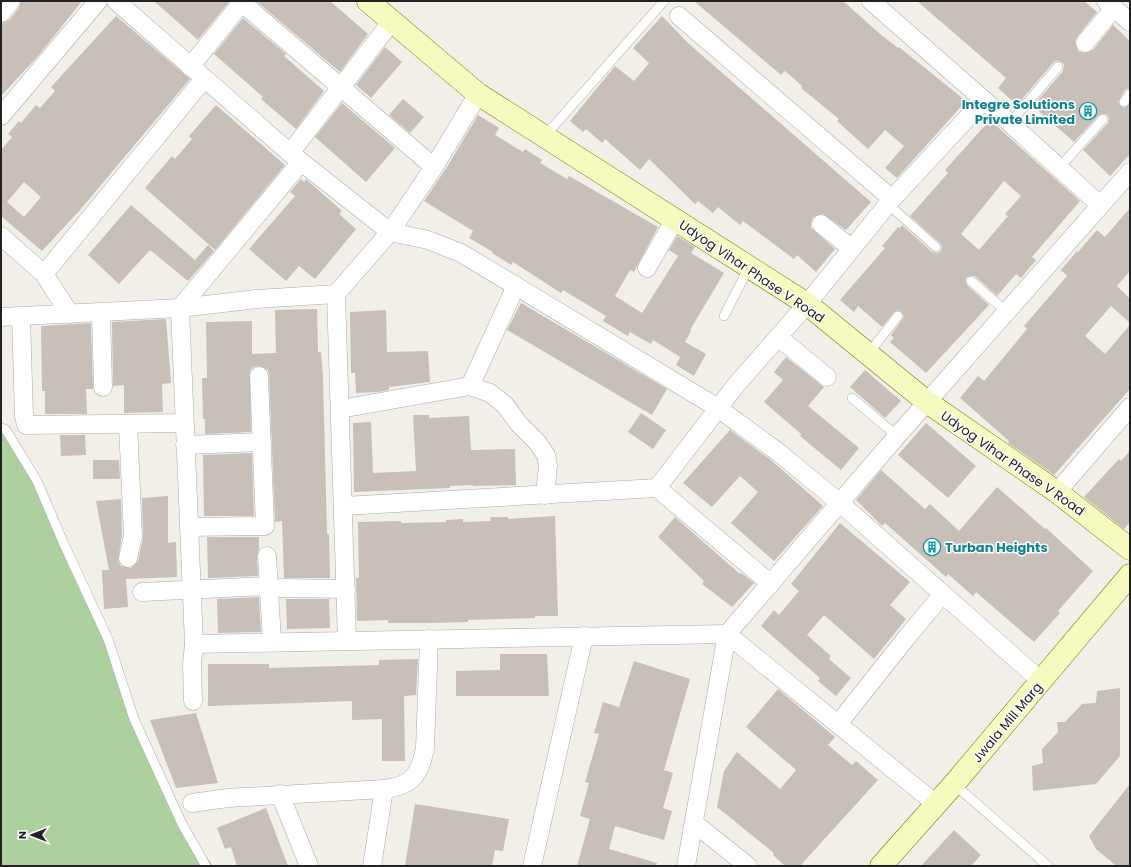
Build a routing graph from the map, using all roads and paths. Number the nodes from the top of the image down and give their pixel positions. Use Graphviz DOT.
graph roads {
  1 [pos="11,1"];
  2 [pos="98,1"];
  3 [pos="116,1"];
  4 [pos="368,1"];
  5 [pos="664,1"];
  6 [pos="871,1"];
  7 [pos="242,2"];
  8 [pos="1110,5"];
  9 [pos="1,13"];
  10 [pos="679,16"];
  11 [pos="392,21"];
  12 [pos="1130,22"];
  13 [pos="1084,43"];
  14 [pos="190,67"];
  15 [pos="1058,67"];
  16 [pos="204,79"];
  17 [pos="342,86"];
  18 [pos="478,94"];
  19 [pos="1130,94"];
  20 [pos="984,100"];
  21 [pos="1124,102"];
  22 [pos="1,116"];
  23 [pos="1103,119"];
  24 [pos="1010,123"];
  25 [pos="544,136"];
  26 [pos="296,158"];
  27 [pos="434,167"];
  28 [pos="1059,168"];
  29 [pos="1130,172"];
  30 [pos="890,201"];
  31 [pos="1100,205"];
  32 [pos="674,219"];
  33 [pos="821,224"];
  34 [pos="390,232"];
  35 [pos="1,236"];
  36 [pos="936,247"];
  37 [pos="851,248"];
  38 [pos="749,267"];
  39 [pos="647,268"];
  40 [pos="44,274"];
  41 [pos="971,281"];
  42 [pos="516,286"];
  43 [pos="336,294"];
  44 [pos="807,304"];
  45 [pos="180,308"];
  46 [pos="1007,312"];
  47 [pos="101,313"];
  48 [pos="70,314"];
  49 [pos="724,316"];
  50 [pos="898,316"];
  51 [pos="1,317"];
  52 [pos="21,317"];
  53 [pos="778,337"];
  54 [pos="868,354"];
  55 [pos="260,376"];
  56 [pos="827,377"];
  57 [pos="470,386"];
  58 [pos="103,387"];
  59 [pos="852,398"];
  60 [pos="927,402"];
  61 [pos="1130,407"];
  62 [pos="718,408"];
  63 [pos="340,409"];
  64 [pos="184,423"];
  65 [pos="128,424"];
  66 [pos="1,428"];
  67 [pos="897,436"];
  68 [pos="262,442"];
  69 [pos="185,445"];
  70 [pos="657,488"];
  71 [pos="1057,492"];
  72 [pos="545,495"];
  73 [pos="840,503"];
  74 [pos="344,506"];
  75 [pos="189,527"];
  76 [pos="1130,549"];
  77 [pos="267,556"];
  78 [pos="128,558"];
  79 [pos="1130,575"];
  80 [pos="771,584"];
  81 [pos="274,587"];
  82 [pos="346,589"];
  83 [pos="191,590"];
  84 [pos="142,592"];
  85 [pos="943,594"];
  86 [pos="727,634"];
  87 [pos="584,636"];
  88 [pos="429,639"];
  89 [pos="272,641"];
  90 [pos="347,641"];
  91 [pos="194,644"];
  92 [pos="1041,682"];
  93 [pos="193,701"];
  94 [pos="838,724"];
  95 [pos="954,784"];
  96 [pos="384,789"];
  97 [pos="280,794"];
  98 [pos="192,803"];
  99 [pos="936,804"];
  100 [pos="694,823"];
  101 [pos="206,866"];
  102 [pos="309,866"];
  103 [pos="372,866"];
  104 [pos="532,866"];
  105 [pos="686,866"];
  106 [pos="748,866"];
  107 [pos="881,866"];
  108 [pos="1048,866"];
  1 -- 9 [label="street"];
  2 -- 22 [label="street"];
  3 -- 14 [label="street"];
  4 -- 11 [label="street, Udyog Vihar Phase V Road"];
  5 -- 25 [label="lane"];
  6 -- 20 [label="street"];
  7 -- 14 [label="street"];
  7 -- 17 [label="street"];
  8 -- 12 [label="street"];
  8 -- 13 [label="street"];
  10 -- 30 [label="street"];
  11 -- 17 [label="street"];
  11 -- 18 [label="street, Udyog Vihar Phase V Road"];
  14 -- 16 [label="street"];
  15 -- 24 [label="lane"];
  16 -- 26 [label="street"];
  16 -- 40 [label="street"];
  17 -- 26 [label="street"];
  17 -- 27 [label="street"];
  18 -- 25 [label="street, Udyog Vihar Phase V Road"];
  18 -- 27 [label="street"];
  19 -- 21 [label="lane"];
  20 -- 24 [label="street"];
  20 -- 30 [label="street"];
  23 -- 28 [label="lane"];
  24 -- 28 [label="street"];
  25 -- 32 [label="street, Udyog Vihar Phase V Road"];
  26 -- 34 [label="street"];
  26 -- 45 [label="street"];
  27 -- 34 [label="street"];
  28 -- 31 [label="street"];
  29 -- 31 [label="street"];
  30 -- 36 [label="lane"];
  30 -- 37 [label="street"];
  31 -- 46 [label="street"];
  32 -- 38 [label="street, Udyog Vihar Phase V Road"];
  32 -- 39 [label="street"];
  33 -- 37 [label="street"];
  34 -- 42 [label="street"];
  34 -- 43 [label="street"];
  35 -- 40 [label="street"];
  37 -- 44 [label="street"];
  38 -- 44 [label="street, Udyog Vihar Phase V Road"];
  38 -- 49 [label="lane"];
  40 -- 48 [label="street"];
  41 -- 46 [label="lane"];
  42 -- 57 [label="street"];
  42 -- 62 [label="street"];
  43 -- 45 [label="street"];
  43 -- 63 [label="street"];
  44 -- 53 [label="street"];
  44 -- 54 [label="street, Udyog Vihar Phase V Road"];
  45 -- 47 [label="street"];
  45 -- 64 [label="street"];
  46 -- 60 [label="street"];
  47 -- 48 [label="street"];
  47 -- 58 [label="street"];
  48 -- 52 [label="street"];
  50 -- 54 [label="lane"];
  51 -- 52 [label="street"];
  52 -- 65 [label="street"];
  53 -- 56 [label="street"];
  53 -- 62 [label="street"];
  54 -- 60 [label="street, Udyog Vihar Phase V Road"];
  55 -- 68 [label="street"];
  57 -- 63 [label="street"];
  57 -- 72 [label="street"];
  59 -- 67 [label="lane"];
  60 -- 67 [label="street"];
  60 -- 71 [label="street, Udyog Vihar Phase V Road"];
  61 -- 71 [label="street"];
  62 -- 70 [label="street"];
  62 -- 73 [label="street"];
  63 -- 74 [label="street"];
  64 -- 65 [label="street"];
  64 -- 69 [label="street"];
  65 -- 78 [label="street"];
  66 -- 101 [label="lane"];
  67 -- 73 [label="street"];
  68 -- 69 [label="street"];
  68 -- 75 [label="street"];
  69 -- 75 [label="street"];
  70 -- 72 [label="street"];
  70 -- 80 [label="street"];
  71 -- 76 [label="street, Udyog Vihar Phase V Road"];
  72 -- 74 [label="street"];
  73 -- 80 [label="street"];
  73 -- 85 [label="street"];
  74 -- 82 [label="street"];
  75 -- 83 [label="street"];
  77 -- 81 [label="street"];
  79 -- 92 [label="street, Jwala Mill Marg"];
  80 -- 86 [label="street"];
  81 -- 82 [label="street"];
  81 -- 83 [label="street"];
  81 -- 89 [label="street"];
  82 -- 90 [label="street"];
  83 -- 84 [label="street"];
  83 -- 91 [label="street"];
  85 -- 92 [label="street"];
  85 -- 94 [label="street"];
  86 -- 87 [label="street"];
  86 -- 94 [label="street"];
  86 -- 100 [label="street"];
  87 -- 88 [label="street"];
  87 -- 104 [label="street"];
  88 -- 90 [label="street"];
  88 -- 96 [label="street"];
  89 -- 90 [label="street"];
  89 -- 91 [label="street"];
  91 -- 93 [label="street"];
  92 -- 95 [label="street, Jwala Mill Marg"];
  94 -- 99 [label="street"];
  95 -- 99 [label="street, Jwala Mill Marg"];
  95 -- 108 [label="lane"];
  96 -- 97 [label="street"];
  96 -- 103 [label="street"];
  97 -- 98 [label="street"];
  97 -- 102 [label="street"];
  99 -- 107 [label="street, Jwala Mill Marg"];
  100 -- 105 [label="street"];
  100 -- 106 [label="street"];
}
